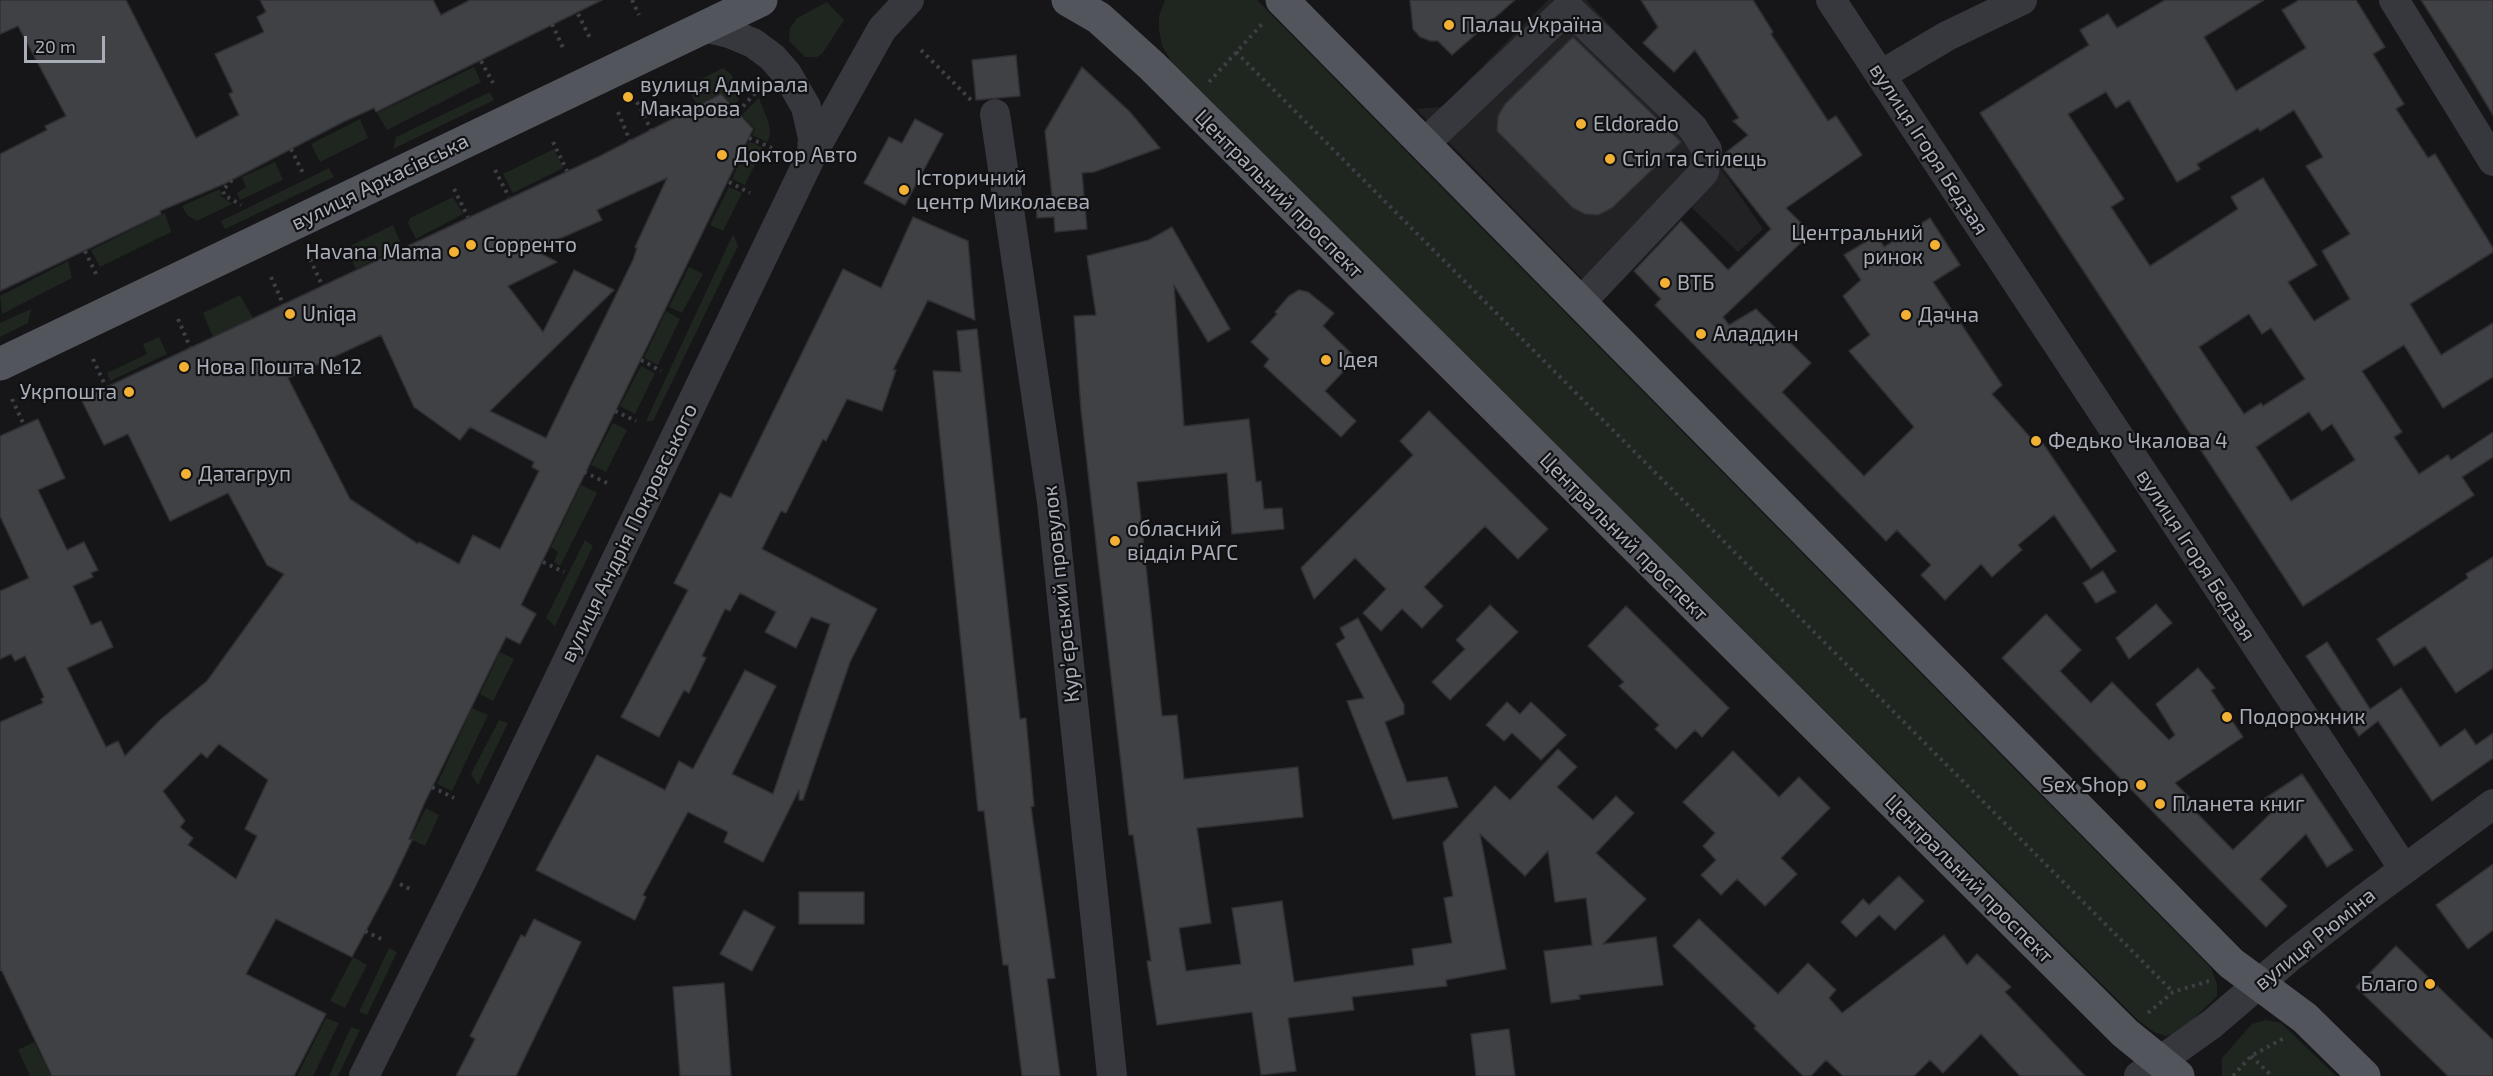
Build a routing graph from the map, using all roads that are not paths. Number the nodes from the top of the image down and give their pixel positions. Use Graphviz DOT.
graph roads {
  1 [pos="761,0"];
  2 [pos="909,0"];
  3 [pos="1068,0"];
  4 [pos="1831,0"];
  5 [pos="2022,0"];
  6 [pos="2394,0"];
  7 [pos="1273,11"];
  8 [pos="703,27"];
  9 [pos="1881,75"];
  10 [pos="995,114"];
  11 [pos="1425,143"];
  12 [pos="812,154"];
  13 [pos="2493,161"];
  14 [pos="1581,302"];
  15 [pos="0,364"];
  16 [pos="2493,804"];
  17 [pos="2404,868"];
  18 [pos="2259,984"];
  19 [pos="2159,1071"];
  20 [pos="364,1076"];
  21 [pos="1112,1076"];
  22 [pos="2364,1076"];
  1 -- 8 [label="main road, вулиця Аркасівська"];
  2 -- 12 [label="street, вулиця Андрія Покровського"];
  3 -- 19 [label="main road, Центральний проспект"];
  4 -- 9 [label="street, вулиця Ігоря Бедзая"];
  5 -- 9 [label="street"];
  6 -- 13 [label="street"];
  7 -- 11 [label="main road"];
  8 -- 12 [label="street"];
  8 -- 15 [label="main road, вулиця Аркасівська"];
  9 -- 17 [label="street, вулиця Ігоря Бедзая"];
  10 -- 21 [label="street, Курʼєрський провулок"];
  11 -- 14 [label="main road"];
  11 -- 14 [label="street"];
  12 -- 20 [label="street, вулиця Андрія Покровського"];
  14 -- 18 [label="main road"];
  16 -- 17 [label="street, вулиця Рюміна"];
  17 -- 18 [label="street, вулиця Рюміна"];
  18 -- 19 [label="street, вулиця Рюміна"];
  18 -- 22 [label="main road"];
}
